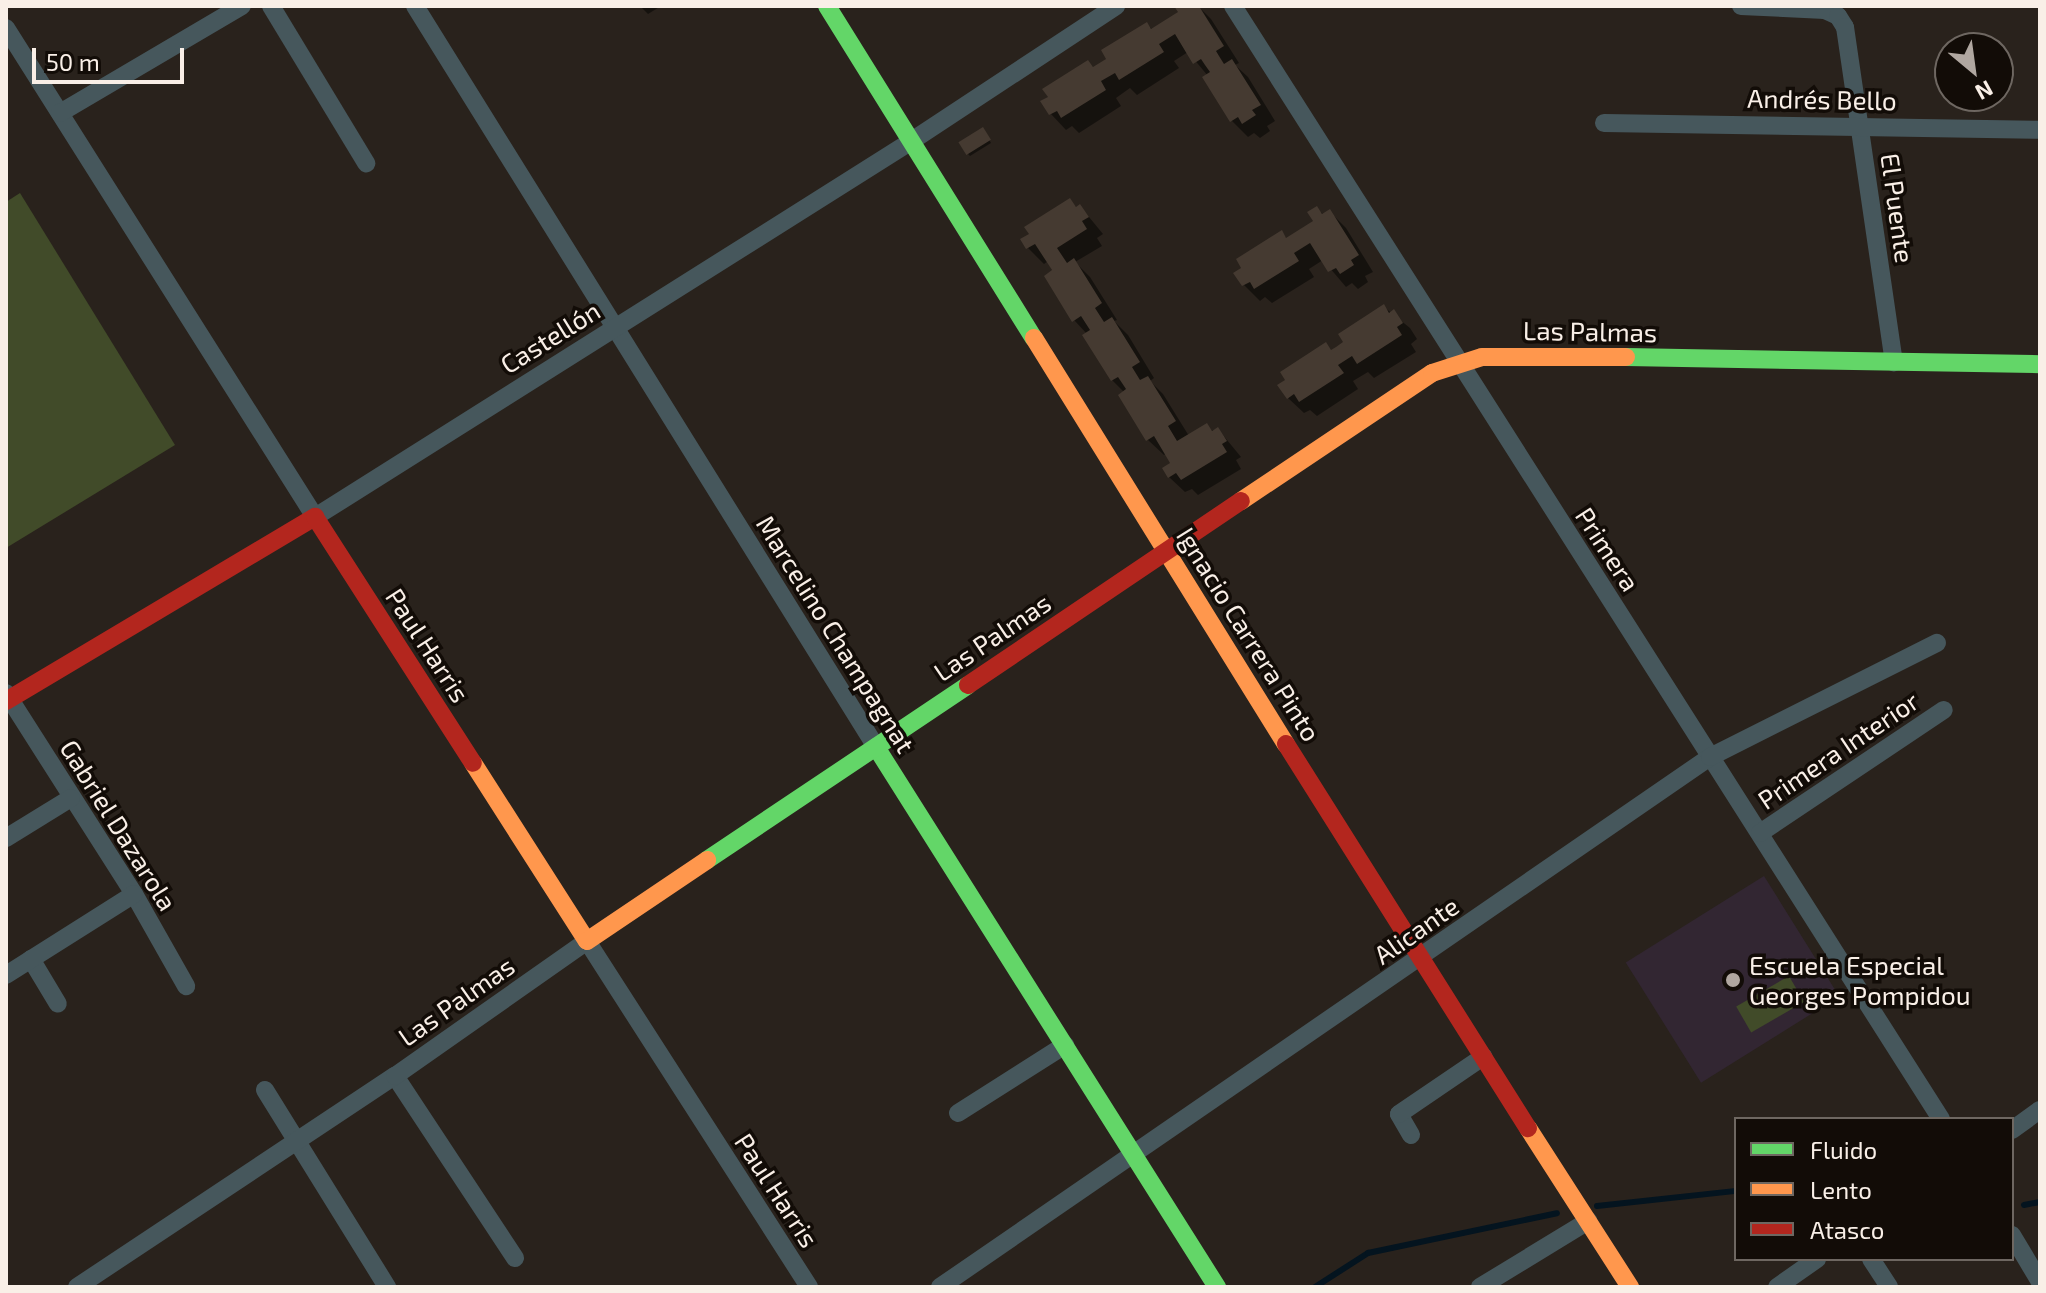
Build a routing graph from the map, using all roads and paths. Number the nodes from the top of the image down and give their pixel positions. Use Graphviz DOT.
graph roads {
  1 [pos="242,6"];
  2 [pos="271,6"];
  3 [pos="415,6"];
  4 [pos="827,6"];
  5 [pos="1116,6"];
  6 [pos="1233,6"];
  7 [pos="1741,6"];
  8 [pos="6,28"];
  9 [pos="60,113"];
  10 [pos="1604,123"];
  11 [pos="1859,125"];
  12 [pos="2040,130"];
  13 [pos="910,142"];
  14 [pos="366,163"];
  15 [pos="615,326"];
  16 [pos="1894,362"];
  17 [pos="1458,363"];
  18 [pos="2040,364"];
  19 [pos="315,517"];
  20 [pos="1166,551"];
  21 [pos="1937,643"];
  22 [pos="7,698"];
  23 [pos="1944,710"];
  24 [pos="876,747"];
  25 [pos="1710,757"];
  26 [pos="71,798"];
  27 [pos="1760,833"];
  28 [pos="6,838"];
  29 [pos="134,894"];
  30 [pos="587,941"];
  31 [pos="31,959"];
  32 [pos="1420,959"];
  33 [pos="6,975"];
  34 [pos="186,986"];
  35 [pos="58,1004"];
  36 [pos="1065,1045"];
  37 [pos="1483,1057"];
  38 [pos="395,1076"];
  39 [pos="265,1090"];
  40 [pos="2040,1110"];
  41 [pos="958,1113"];
  42 [pos="1940,1117"];
  43 [pos="2014,1129"];
  44 [pos="1411,1135"];
  45 [pos="299,1140"];
  46 [pos="1133,1154"];
  47 [pos="1588,1221"];
  48 [pos="2014,1238"];
  49 [pos="515,1258"];
  50 [pos="1814,1261"];
  51 [pos="1872,1261"];
  52 [pos="2040,1282"];
  53 [pos="77,1287"];
  54 [pos="387,1287"];
  55 [pos="809,1287"];
  56 [pos="940,1287"];
  57 [pos="1217,1287"];
  58 [pos="1480,1287"];
  59 [pos="1630,1287"];
  60 [pos="1777,1287"];
  61 [pos="1889,1287"];
  1 -- 9 [label="street"];
  2 -- 14 [label="street"];
  3 -- 15 [label="street, Marcelino Champagnat"];
  4 -- 13 [label="main road, Ignacio Carrera Pinto"];
  5 -- 13 [label="street, Castellón"];
  6 -- 17 [label="street, Primera"];
  7 -- 11 [label="street, El Puente"];
  8 -- 9 [label="street, Paul Harris"];
  9 -- 19 [label="street, Paul Harris"];
  10 -- 11 [label="street, Andrés Bello"];
  11 -- 12 [label="street, Andrés Bello"];
  11 -- 16 [label="street, El Puente"];
  13 -- 15 [label="street, Castellón"];
  13 -- 20 [label="main road, Ignacio Carrera Pinto"];
  15 -- 19 [label="street, Castellón"];
  15 -- 24 [label="street, Marcelino Champagnat"];
  16 -- 17 [label="main road, Las Palmas"];
  16 -- 18 [label="main road, Las Palmas"];
  17 -- 20 [label="main road, Las Palmas"];
  17 -- 25 [label="street, Primera"];
  19 -- 22 [label="main road, Castellón"];
  19 -- 30 [label="main road, Paul Harris"];
  20 -- 24 [label="main road, Las Palmas"];
  20 -- 32 [label="main road, Ignacio Carrera Pinto"];
  21 -- 25 [label="street, Alicante"];
  22 -- 26 [label="street, Gabriel Dazarola"];
  23 -- 27 [label="street, Primera Interior"];
  24 -- 30 [label="main road, Las Palmas"];
  24 -- 36 [label="main road, Marcelino Champagnat"];
  25 -- 27 [label="street, Primera"];
  25 -- 32 [label="street, Alicante"];
  26 -- 28 [label="street"];
  26 -- 29 [label="street, Gabriel Dazarola"];
  27 -- 42 [label="street, Primera"];
  29 -- 31 [label="street"];
  29 -- 34 [label="street, Gabriel Dazarola"];
  30 -- 38 [label="street, Las Palmas"];
  30 -- 55 [label="street, Paul Harris"];
  31 -- 33 [label="street"];
  31 -- 35 [label="street"];
  32 -- 37 [label="main road, Ignacio Carrera Pinto"];
  32 -- 46 [label="street, Alicante"];
  36 -- 41 [label="street"];
  36 -- 46 [label="main road, Marcelino Champagnat"];
  37 -- 44 [label="street"];
  37 -- 47 [label="main road, Ignacio Carrera Pinto"];
  38 -- 45 [label="street, Las Palmas"];
  38 -- 49 [label="street"];
  39 -- 45 [label="street"];
  40 -- 43 [label="street"];
  45 -- 53 [label="street, Las Palmas"];
  45 -- 54 [label="street"];
  46 -- 56 [label="street, Alicante"];
  46 -- 57 [label="main road, Marcelino Champagnat"];
  47 -- 58 [label="street"];
  47 -- 59 [label="main road, Ignacio Carrera Pinto"];
  48 -- 52 [label="street"];
  50 -- 60 [label="street"];
  51 -- 61 [label="street"];
}
